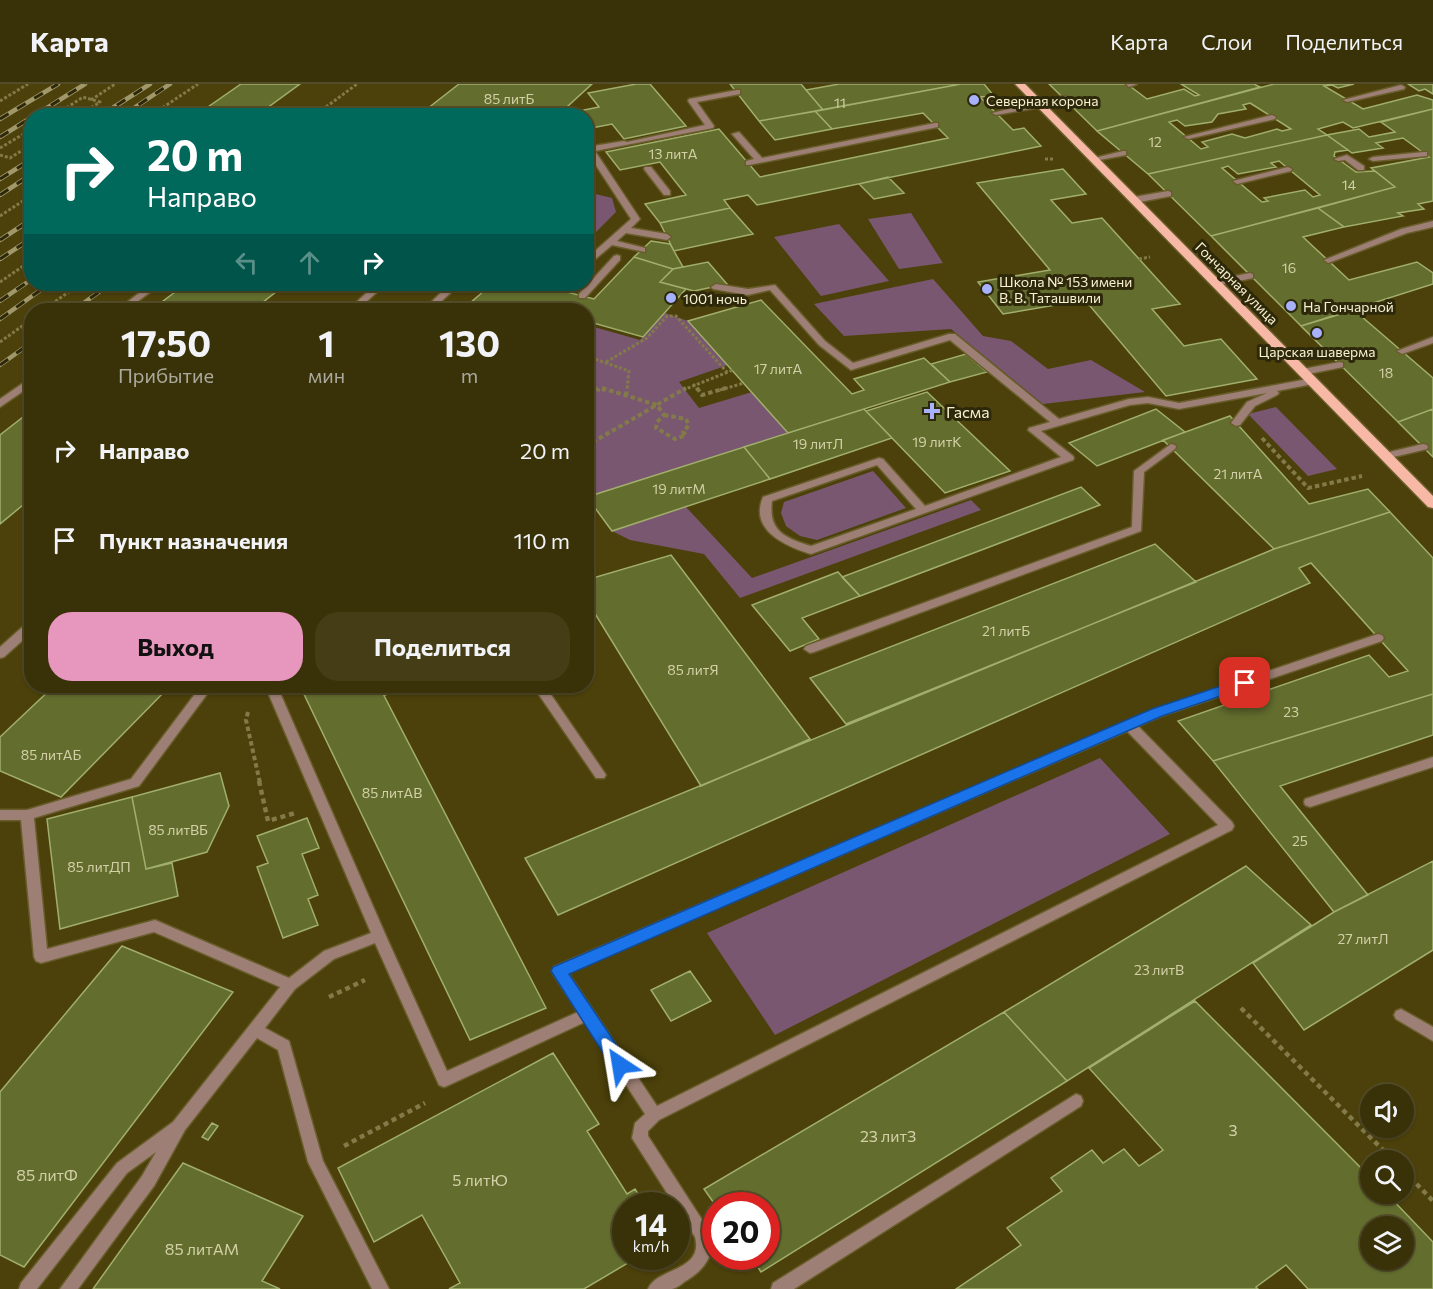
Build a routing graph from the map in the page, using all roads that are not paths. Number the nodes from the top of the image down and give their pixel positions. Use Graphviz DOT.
graph roads {
  1 [pos="1020,84"];
  2 [pos="1401,87"];
  3 [pos="737,92"];
  4 [pos="1064,98"];
  5 [pos="1347,100"];
  6 [pos="1040,104"];
  7 [pos="996,113"];
  8 [pos="1272,117"];
  9 [pos="935,125"];
  10 [pos="736,134"];
  11 [pos="1188,137"];
  12 [pos="594,148"];
  13 [pos="1123,153"];
  14 [pos="1424,154"];
  15 [pos="1094,159"];
  16 [pos="1338,159"];
  17 [pos="1373,159"];
  18 [pos="760,161"];
  19 [pos="748,163"];
  20 [pos="594,165"];
  21 [pos="1360,168"];
  22 [pos="648,169"];
  23 [pos="1288,169"];
  24 [pos="673,179"];
  25 [pos="1237,181"];
  26 [pos="658,182"];
  27 [pos="667,194"];
  28 [pos="1168,194"];
  29 [pos="1134,200"];
  30 [pos="1433,224"];
  31 [pos="625,230"];
  32 [pos="667,237"];
  33 [pos="611,242"];
  34 [pos="642,250"];
  35 [pos="594,257"];
  36 [pos="617,258"];
  37 [pos="1328,260"];
  38 [pos="1250,276"];
  39 [pos="594,283"];
  40 [pos="1215,283"];
  41 [pos="716,286"];
  42 [pos="147,291"];
  43 [pos="373,291"];
  44 [pos="447,291"];
  45 [pos="587,291"];
  46 [pos="582,296"];
  47 [pos="130,303"];
  48 [pos="360,303"];
  49 [pos="435,303"];
  50 [pos="1433,340"];
  51 [pos="1402,351"];
  52 [pos="1340,365"];
  53 [pos="1303,372"];
  54 [pos="1313,381"];
  55 [pos="24,386"];
  56 [pos="1286,387"];
  57 [pos="0,404"];
  58 [pos="1238,419"];
  59 [pos="1056,422"];
  60 [pos="1171,447"];
  61 [pos="1423,447"];
  62 [pos="1385,456"];
  63 [pos="1433,504"];
  64 [pos="923,510"];
  65 [pos="24,632"];
  66 [pos="1378,638"];
  67 [pos="810,649"];
  68 [pos="0,654"];
  69 [pos="202,693"];
  70 [pos="276,693"];
  71 [pos="544,693"];
  72 [pos="1129,725"];
  73 [pos="1433,762"];
  74 [pos="600,775"];
  75 [pos="1310,802"];
  76 [pos="0,815"];
  77 [pos="27,815"];
  78 [pos="379,936"];
  79 [pos="290,985"];
  80 [pos="587,1014"];
  81 [pos="1401,1015"];
  82 [pos="255,1030"];
  83 [pos="1433,1035"];
  84 [pos="1076,1101"];
  85 [pos="654,1115"];
  86 [pos="180,1125"];
  87 [pos="27,1289"];
  88 [pos="68,1289"];
  89 [pos="381,1289"];
  90 [pos="656,1289"];
  91 [pos="778,1289"];
  1 -- 6 [label="main road, Гончарная улица"];
  2 -- 5 [label="lane"];
  3 -- 12 [label="lane"];
  4 -- 6 [label="lane"];
  6 -- 7 [label="lane"];
  6 -- 15 [label="main road, Гончарная улица"];
  8 -- 11 [label="lane"];
  9 -- 18 [label="lane"];
  10 -- 18 [label="lane"];
  13 -- 15 [label="lane"];
  14 -- 17 [label="lane"];
  15 -- 29 [label="main road, Гончарная улица"];
  16 -- 21 [label="lane"];
  18 -- 19 [label="lane"];
  20 -- 31 [label="lane"];
  22 -- 26 [label="lane"];
  23 -- 25 [label="lane"];
  24 -- 26 [label="lane"];
  26 -- 27 [label="lane"];
  28 -- 29 [label="lane"];
  29 -- 40 [label="main road, Гончарная улица"];
  30 -- 37 [label="lane"];
  31 -- 32 [label="lane"];
  31 -- 33 [label="lane"];
  33 -- 34 [label="lane"];
  33 -- 35 [label="lane"];
  36 -- 39 [label="lane"];
  38 -- 40 [label="lane"];
  40 -- 53 [label="main road, Гончарная улица"];
  41 -- 59 [label="lane"];
  42 -- 47 [label="lane"];
  43 -- 48 [label="lane"];
  44 -- 49 [label="lane"];
  45 -- 46 [label="lane"];
  50 -- 51 [label="lane"];
  52 -- 53 [label="lane"];
  53 -- 54 [label="main road, Гончарная улица"];
  54 -- 56 [label="lane"];
  54 -- 62 [label="main road, Гончарная улица"];
  55 -- 57 [label="lane"];
  56 -- 58 [label="lane"];
  56 -- 59 [label="lane"];
  59 -- 64 [label="lane"];
  60 -- 67 [label="lane"];
  61 -- 62 [label="lane"];
  62 -- 63 [label="main road, Гончарная улица"];
  64 -- 64 [label="lane"];
  65 -- 68 [label="lane"];
  66 -- 72 [label="lane"];
  69 -- 77 [label="lane"];
  70 -- 78 [label="lane"];
  71 -- 74 [label="lane"];
  72 -- 80 [label="lane"];
  72 -- 85 [label="lane"];
  73 -- 75 [label="lane"];
  76 -- 77 [label="lane"];
  77 -- 79 [label="lane"];
  78 -- 79 [label="lane"];
  78 -- 80 [label="lane"];
  79 -- 82 [label="lane"];
  80 -- 85 [label="lane"];
  81 -- 83 [label="lane"];
  82 -- 86 [label="lane"];
  82 -- 89 [label="lane"];
  84 -- 91 [label="lane"];
  85 -- 90 [label="lane"];
  86 -- 87 [label="lane"];
  86 -- 88 [label="lane"];
}
